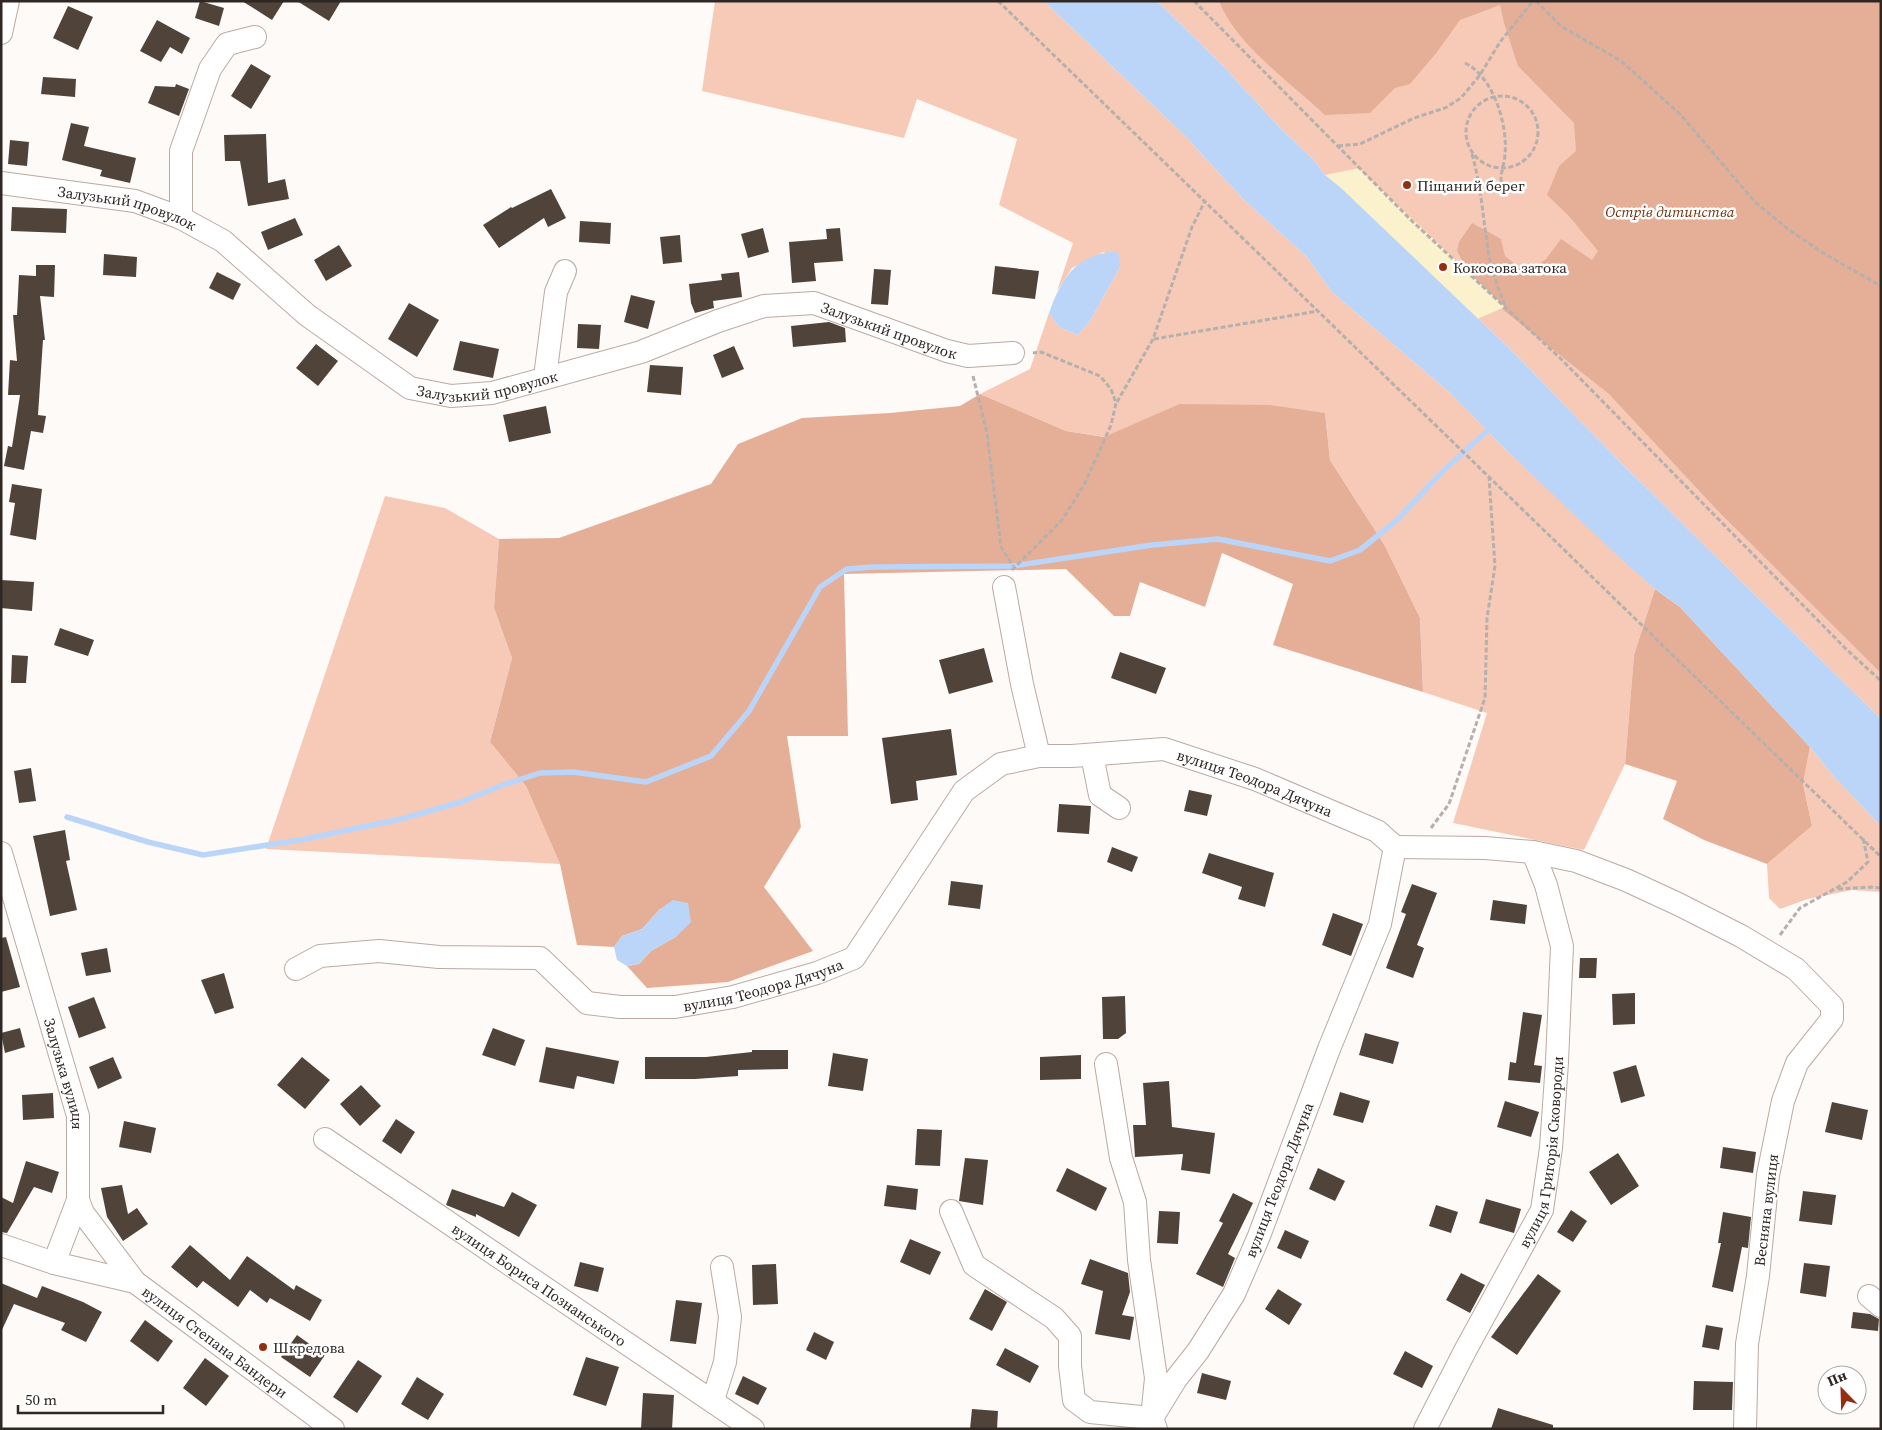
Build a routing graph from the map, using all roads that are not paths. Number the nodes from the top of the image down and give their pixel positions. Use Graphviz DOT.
graph roads {
  1 [pos="8,1"];
  2 [pos="1,33"];
  3 [pos="255,37"];
  4 [pos="1,183"];
  5 [pos="181,218"];
  6 [pos="564,271"];
  7 [pos="1013,353"];
  8 [pos="546,377"];
  9 [pos="1004,587"];
  10 [pos="1092,755"];
  11 [pos="1039,756"];
  12 [pos="1119,808"];
  13 [pos="1394,847"];
  14 [pos="1533,852"];
  15 [pos="1,853"];
  16 [pos="296,970"];
  17 [pos="1106,1064"];
  18 [pos="325,1140"];
  19 [pos="78,1200"];
  20 [pos="951,1211"];
  21 [pos="1,1245"];
  22 [pos="54,1262"];
  23 [pos="722,1267"];
  24 [pos="135,1282"];
  25 [pos="713,1400"];
  26 [pos="1154,1424"];
  27 [pos="333,1429"];
  28 [pos="753,1429"];
  29 [pos="1425,1429"];
  30 [pos="1745,1429"];
  1 -- 2 [label="street"];
  3 -- 5 [label="street"];
  4 -- 5 [label="street, Залузький провулок"];
  5 -- 8 [label="street, Залузький провулок"];
  6 -- 8 [label="street"];
  7 -- 8 [label="street, Залузький провулок"];
  9 -- 11 [label="street"];
  10 -- 11 [label="street, вулиця Теодора Дячуна"];
  10 -- 12 [label="street"];
  10 -- 13 [label="street, вулиця Теодора Дячуна"];
  11 -- 16 [label="street, вулиця Теодора Дячуна"];
  13 -- 14 [label="street"];
  13 -- 26 [label="street, вулиця Теодора Дячуна"];
  14 -- 29 [label="street, вулиця Григорія Сковороди"];
  14 -- 30 [label="street, Весняна вулиця"];
  15 -- 19 [label="street, Залузька вулиця"];
  17 -- 26 [label="street"];
  18 -- 25 [label="street, вулиця Бориса Познанського"];
  19 -- 22 [label="street"];
  19 -- 24 [label="street, Залузька вулиця"];
  20 -- 26 [label="street"];
  21 -- 22 [label="street, вулиця Степана Бандери"];
  22 -- 24 [label="street, вулиця Степана Бандери"];
  23 -- 25 [label="street"];
  24 -- 27 [label="street, вулиця Степана Бандери"];
  25 -- 28 [label="street, вулиця Бориса Познанського"];
}
